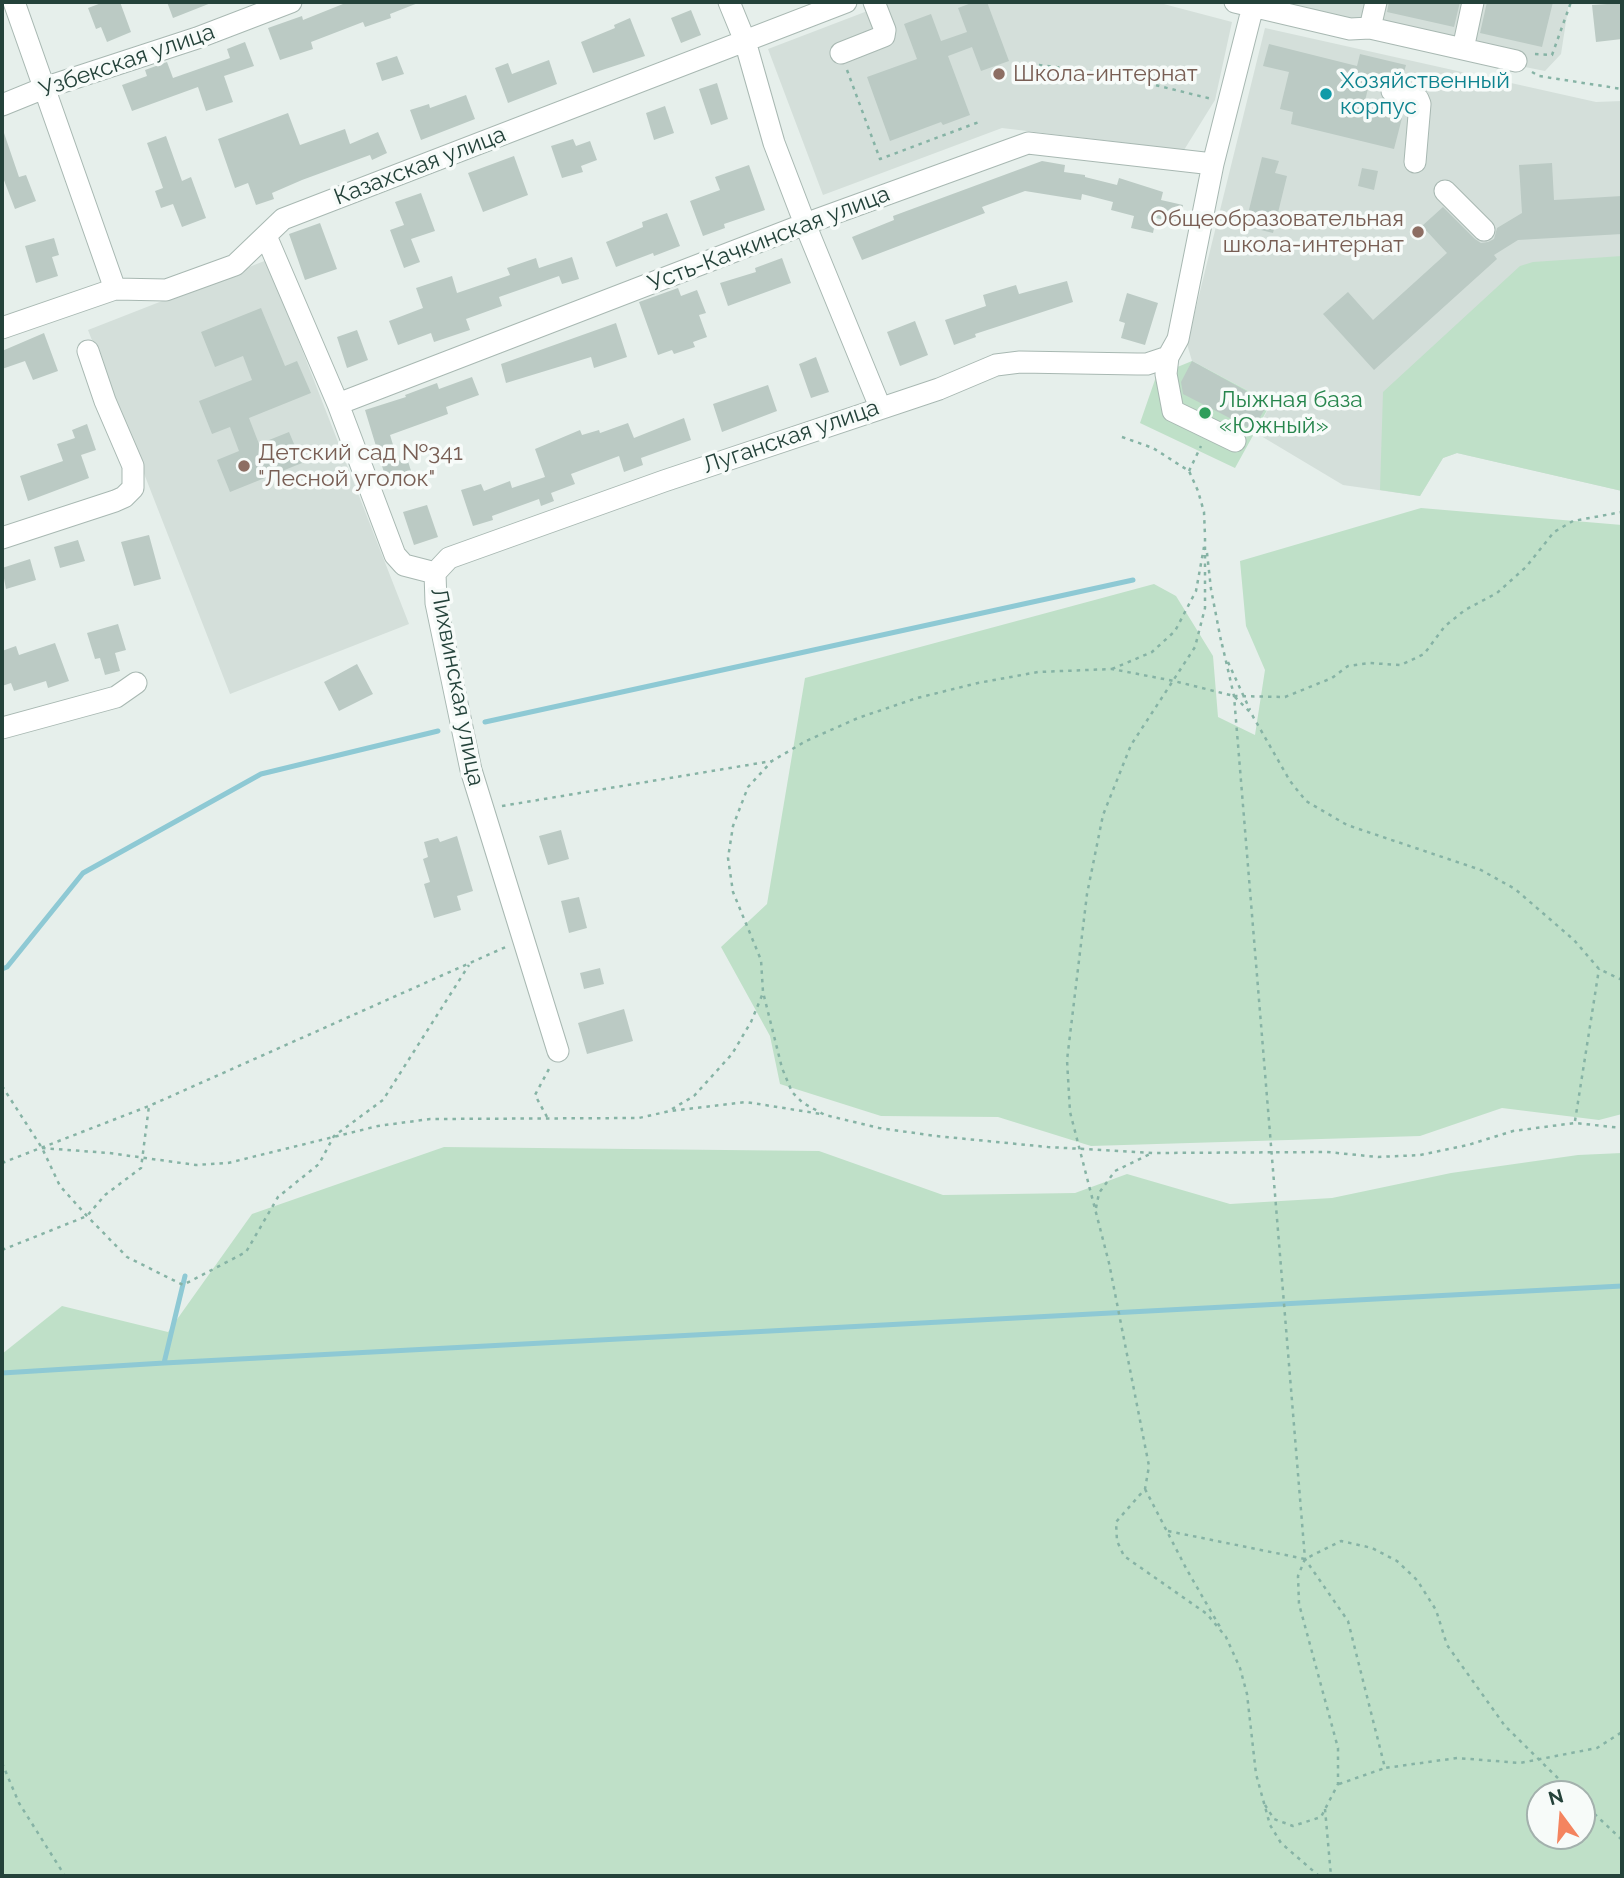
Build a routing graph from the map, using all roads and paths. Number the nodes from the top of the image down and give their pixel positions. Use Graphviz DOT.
graph roads {
  1 [pos="14,2"];
  2 [pos="291,2"];
  3 [pos="729,2"];
  4 [pos="846,2"];
  5 [pos="874,2"];
  6 [pos="1376,2"];
  7 [pos="1473,2"];
  8 [pos="1571,2"];
  9 [pos="1247,3"];
  10 [pos="1370,27"];
  11 [pos="745,41"];
  12 [pos="1463,49"];
  13 [pos="841,53"];
  14 [pos="1516,61"];
  15 [pos="1022,63"];
  16 [pos="44,88"];
  17 [pos="1622,89"];
  18 [pos="1392,91"];
  19 [pos="1215,100"];
  20 [pos="2,105"];
  21 [pos="979,122"];
  22 [pos="1415,162"];
  23 [pos="1213,163"];
  24 [pos="1445,191"];
  25 [pos="805,224"];
  26 [pos="1484,230"];
  27 [pos="266,236"];
  28 [pos="115,289"];
  29 [pos="2,328"];
  30 [pos="88,351"];
  31 [pos="1165,358"];
  32 [pos="338,404"];
  33 [pos="880,407"];
  34 [pos="1209,428"];
  35 [pos="1122,437"];
  36 [pos="1235,440"];
  37 [pos="1189,471"];
  38 [pos="1622,512"];
  39 [pos="2,538"];
  40 [pos="1205,538"];
  41 [pos="435,573"];
  42 [pos="1222,645"];
  43 [pos="1112,669"];
  44 [pos="1174,681"];
  45 [pos="136,682"];
  46 [pos="1234,696"];
  47 [pos="1243,696"];
  48 [pos="1251,713"];
  49 [pos="2,728"];
  50 [pos="772,761"];
  51 [pos="484,809"];
  52 [pos="523,939"];
  53 [pos="469,965"];
  54 [pos="1599,969"];
  55 [pos="1622,980"];
  56 [pos="763,992"];
  57 [pos="558,1051"];
  58 [pos="2,1086"];
  59 [pos="149,1106"];
  60 [pos="670,1111"];
  61 [pos="825,1115"];
  62 [pos="547,1118"];
  63 [pos="1575,1123"];
  64 [pos="1622,1128"];
  65 [pos="334,1136"];
  66 [pos="42,1148"];
  67 [pos="1079,1149"];
  68 [pos="1271,1152"];
  69 [pos="1153,1153"];
  70 [pos="142,1157"];
  71 [pos="2,1163"];
  72 [pos="1095,1211"];
  73 [pos="88,1216"];
  74 [pos="2,1250"];
  75 [pos="1145,1489"];
  76 [pos="1167,1531"];
  77 [pos="1306,1559"];
  78 [pos="1226,1637"];
  79 [pos="1622,1732"];
  80 [pos="1538,1759"];
  81 [pos="2,1763"];
  82 [pos="1385,1768"];
  83 [pos="1560,1780"];
  84 [pos="1338,1784"];
  85 [pos="1263,1801"];
  86 [pos="1325,1809"];
  87 [pos="1596,1815"];
  88 [pos="1622,1840"];
  89 [pos="65,1876"];
  90 [pos="1319,1876"];
  91 [pos="1331,1876"];
  1 -- 16 [label="street"];
  2 -- 16 [label="street, Узбекская улица"];
  3 -- 11 [label="street"];
  4 -- 11 [label="street, Казахская улица"];
  5 -- 13 [label="street"];
  6 -- 10 [label="street"];
  7 -- 12 [label="street"];
  8 -- 14 [label="path"];
  9 -- 10 [label="street"];
  9 -- 23 [label="street"];
  10 -- 12 [label="street"];
  11 -- 25 [label="street"];
  11 -- 27 [label="street, Казахская улица"];
  12 -- 14 [label="street"];
  13 -- 21 [label="path"];
  14 -- 17 [label="path"];
  15 -- 19 [label="path"];
  16 -- 20 [label="street, Узбекская улица"];
  16 -- 28 [label="street"];
  18 -- 22 [label="street"];
  23 -- 25 [label="street, Усть-Качкинская улица"];
  23 -- 31 [label="street"];
  24 -- 26 [label="street"];
  25 -- 32 [label="street, Усть-Качкинская улица"];
  25 -- 33 [label="street"];
  27 -- 28 [label="street, Казахская улица"];
  27 -- 32 [label="street, Лихвинская улица"];
  28 -- 29 [label="street, Казахская улица"];
  30 -- 39 [label="street"];
  31 -- 33 [label="street, Луганская улица"];
  31 -- 34 [label="street"];
  32 -- 41 [label="street, Лихвинская улица"];
  33 -- 41 [label="street, Луганская улица"];
  34 -- 36 [label="street"];
  34 -- 37 [label="path"];
  35 -- 37 [label="path"];
  37 -- 40 [label="path"];
  38 -- 47 [label="path"];
  40 -- 42 [label="path"];
  40 -- 43 [label="path"];
  40 -- 44 [label="path"];
  41 -- 51 [label="street, Лихвинская улица"];
  42 -- 46 [label="path"];
  42 -- 47 [label="path"];
  43 -- 44 [label="path"];
  43 -- 50 [label="path"];
  44 -- 46 [label="path"];
  44 -- 67 [label="path"];
  45 -- 49 [label="street"];
  46 -- 47 [label="path"];
  46 -- 48 [label="path"];
  46 -- 68 [label="path"];
  47 -- 48 [label="path"];
  48 -- 54 [label="path"];
  50 -- 51 [label="path"];
  50 -- 56 [label="path"];
  51 -- 52 [label="street, Лихвинская улица"];
  52 -- 53 [label="path"];
  52 -- 57 [label="street, Лихвинская улица"];
  53 -- 59 [label="path"];
  53 -- 65 [label="path"];
  54 -- 55 [label="path"];
  54 -- 63 [label="path"];
  56 -- 60 [label="path"];
  56 -- 61 [label="path"];
  57 -- 62 [label="path"];
  58 -- 66 [label="path"];
  59 -- 66 [label="path"];
  59 -- 70 [label="path"];
  60 -- 61 [label="path"];
  60 -- 62 [label="path"];
  61 -- 67 [label="path"];
  62 -- 65 [label="path"];
  63 -- 64 [label="path"];
  63 -- 68 [label="path"];
  65 -- 70 [label="path"];
  65 -- 73 [label="path"];
  66 -- 70 [label="path"];
  66 -- 71 [label="path"];
  66 -- 73 [label="path"];
  67 -- 69 [label="path"];
  67 -- 72 [label="path"];
  68 -- 69 [label="path"];
  68 -- 77 [label="path"];
  69 -- 72 [label="path"];
  70 -- 73 [label="path"];
  72 -- 75 [label="path"];
  73 -- 74 [label="path"];
  75 -- 76 [label="path"];
  75 -- 78 [label="path"];
  76 -- 77 [label="path"];
  76 -- 78 [label="path"];
  77 -- 80 [label="path"];
  77 -- 82 [label="path"];
  77 -- 84 [label="path"];
  78 -- 85 [label="path"];
  79 -- 80 [label="path"];
  80 -- 82 [label="path"];
  80 -- 83 [label="path"];
  81 -- 89 [label="path"];
  82 -- 84 [label="path"];
  84 -- 86 [label="path"];
  85 -- 86 [label="path"];
  85 -- 90 [label="path"];
  86 -- 91 [label="path"];
  87 -- 88 [label="path"];
}
